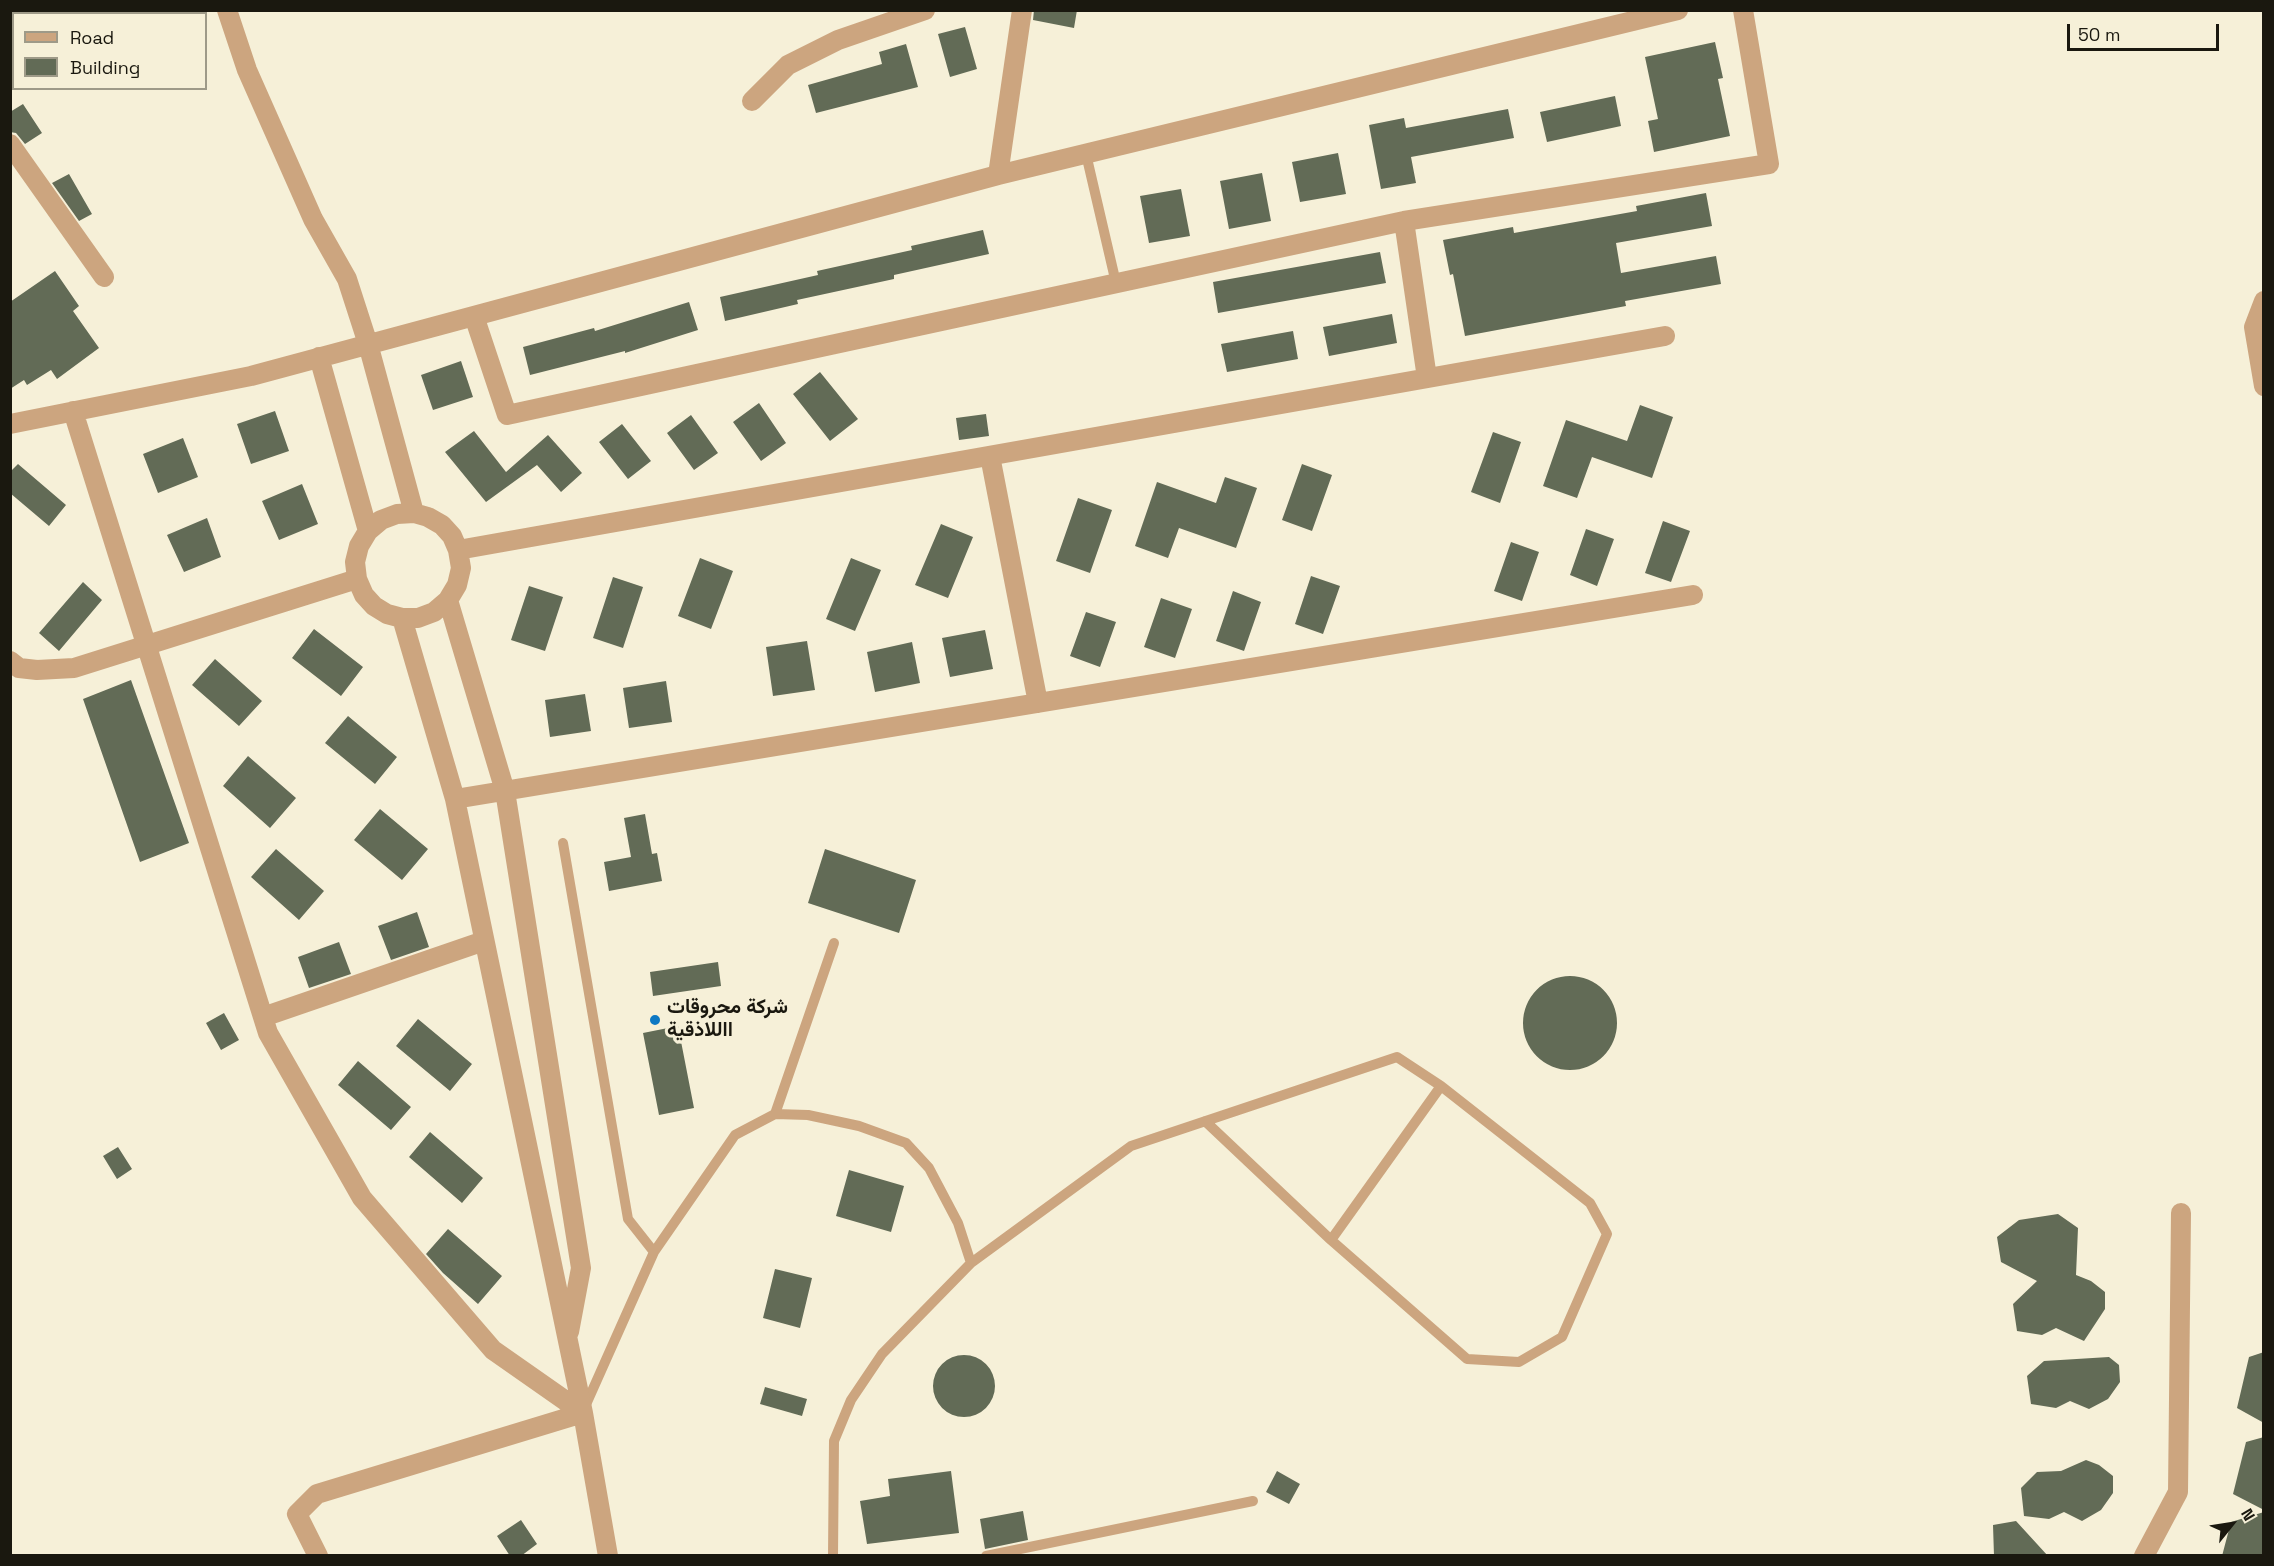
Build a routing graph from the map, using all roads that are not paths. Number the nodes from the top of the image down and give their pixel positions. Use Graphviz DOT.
graph roads {
  1 [pos="227,10"];
  2 [pos="926,10"];
  3 [pos="1022,10"];
  4 [pos="1678,10"];
  5 [pos="1743,10"];
  6 [pos="752,101"];
  7 [pos="10,144"];
  8 [pos="1086,154"];
  9 [pos="998,175"];
  10 [pos="1404,221"];
  11 [pos="104,277"];
  12 [pos="1116,283"];
  13 [pos="2264,301"];
  14 [pos="474,316"];
  15 [pos="1665,336"];
  16 [pos="368,344"];
  17 [pos="319,357"];
  18 [pos="1427,378"];
  19 [pos="2264,386"];
  20 [pos="73,411"];
  21 [pos="12,419"];
  22 [pos="990,456"];
  23 [pos="414,513"];
  24 [pos="368,531"];
  25 [pos="458,550"];
  26 [pos="357,579"];
  27 [pos="1693,595"];
  28 [pos="448,600"];
  29 [pos="402,618"];
  30 [pos="147,644"];
  31 [pos="10,661"];
  32 [pos="1038,703"];
  33 [pos="506,790"];
  34 [pos="455,799"];
  35 [pos="563,843"];
  36 [pos="484,941"];
  37 [pos="834,943"];
  38 [pos="263,1017"];
  39 [pos="1441,1086"];
  40 [pos="775,1114"];
  41 [pos="1205,1121"];
  42 [pos="2181,1212"];
  43 [pos="1331,1240"];
  44 [pos="654,1252"];
  45 [pos="971,1263"];
  46 [pos="568,1342"];
  47 [pos="582,1413"];
  48 [pos="1253,1501"];
  49 [pos="318,1556"];
  50 [pos="608,1556"];
  51 [pos="833,1556"];
  52 [pos="986,1556"];
  53 [pos="2144,1556"];
  1 -- 16 [label="street"];
  2 -- 6 [label="street"];
  3 -- 9 [label="street"];
  4 -- 8 [label="street"];
  5 -- 10 [label="street"];
  7 -- 11 [label="street"];
  8 -- 9 [label="street"];
  8 -- 12 [label="lane"];
  9 -- 14 [label="street"];
  10 -- 12 [label="street"];
  10 -- 18 [label="street"];
  12 -- 14 [label="street"];
  13 -- 19 [label="street"];
  14 -- 16 [label="street"];
  15 -- 18 [label="street"];
  16 -- 17 [label="street"];
  16 -- 23 [label="street"];
  17 -- 20 [label="street"];
  17 -- 24 [label="street"];
  18 -- 22 [label="street"];
  20 -- 21 [label="street"];
  20 -- 30 [label="street"];
  22 -- 25 [label="street"];
  22 -- 32 [label="street"];
  23 -- 24 [label="street"];
  23 -- 25 [label="street"];
  24 -- 26 [label="street"];
  25 -- 28 [label="street"];
  26 -- 29 [label="street"];
  26 -- 30 [label="street"];
  27 -- 32 [label="street"];
  28 -- 29 [label="street"];
  28 -- 33 [label="street"];
  29 -- 34 [label="street"];
  30 -- 31 [label="street"];
  30 -- 38 [label="street"];
  32 -- 33 [label="street"];
  33 -- 34 [label="street"];
  33 -- 46 [label="street"];
  34 -- 36 [label="street"];
  35 -- 44 [label="lane"];
  36 -- 38 [label="street"];
  36 -- 46 [label="street"];
  37 -- 40 [label="lane"];
  38 -- 47 [label="street"];
  39 -- 41 [label="lane"];
  39 -- 43 [label="lane"];
  39 -- 43 [label="lane"];
  40 -- 44 [label="lane"];
  40 -- 45 [label="lane"];
  41 -- 43 [label="lane"];
  41 -- 45 [label="lane"];
  42 -- 53 [label="street"];
  44 -- 47 [label="lane"];
  45 -- 51 [label="lane"];
  46 -- 47 [label="street"];
  47 -- 49 [label="street"];
  47 -- 50 [label="street"];
  48 -- 52 [label="lane"];
}
